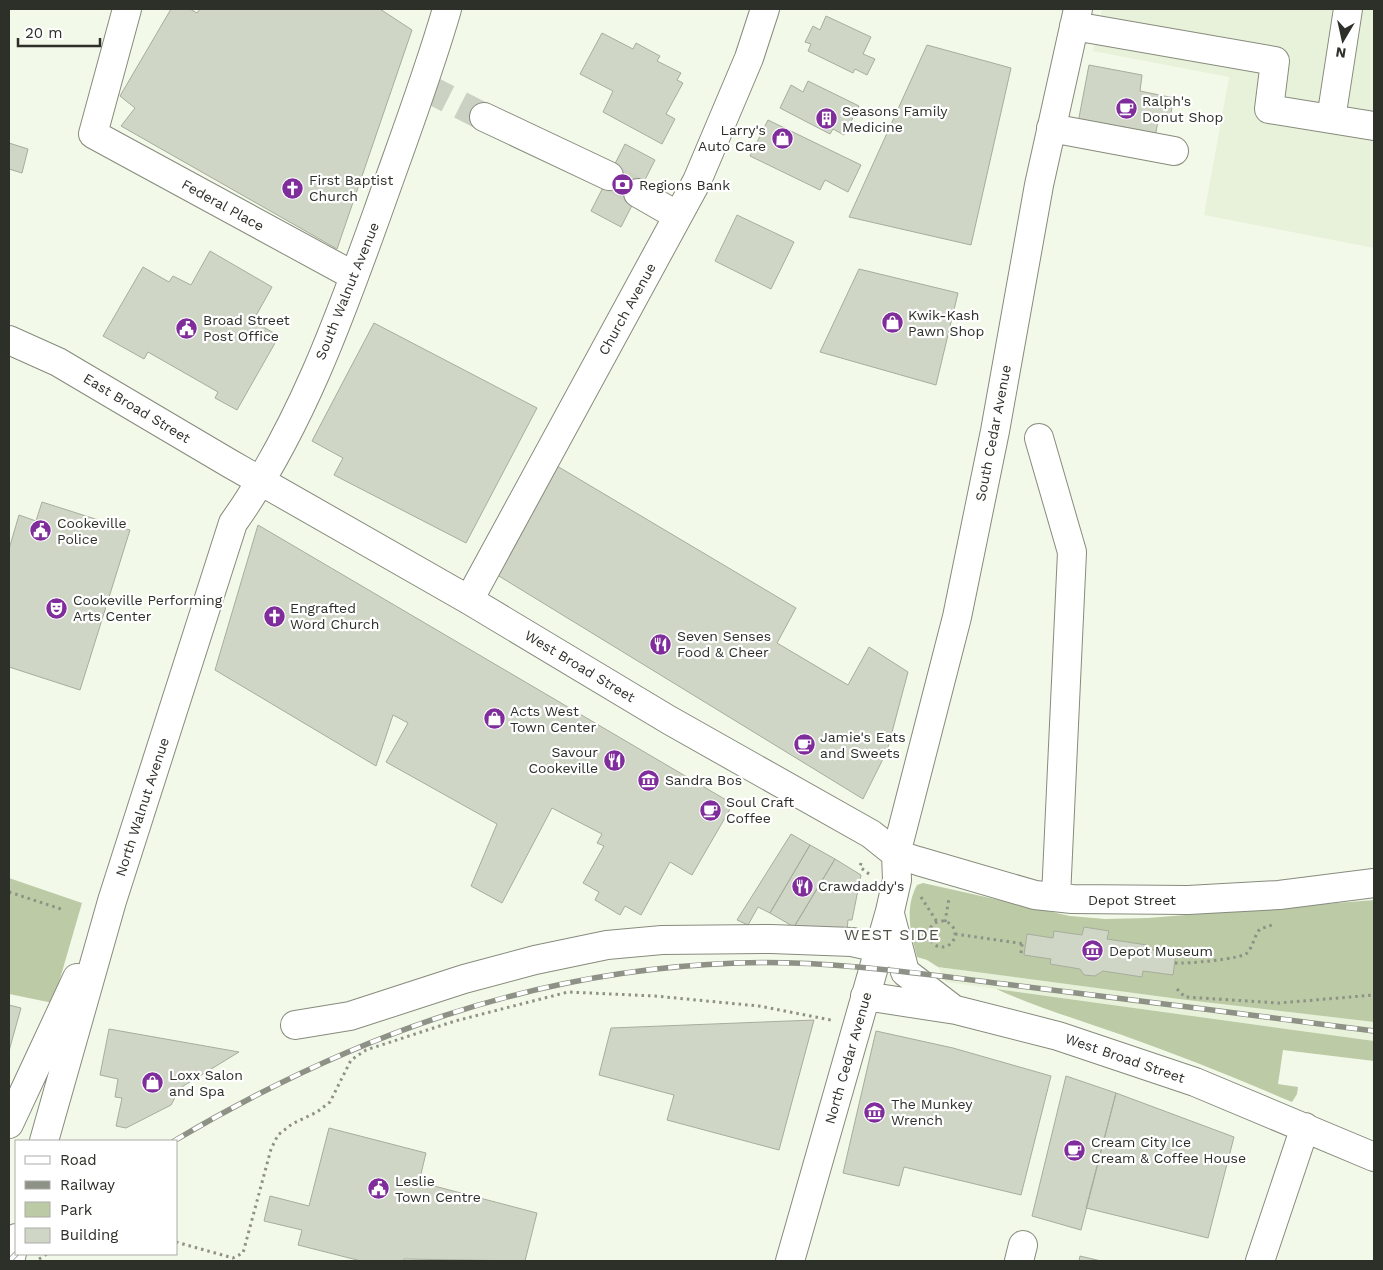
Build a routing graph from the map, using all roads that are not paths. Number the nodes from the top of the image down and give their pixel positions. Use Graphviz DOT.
graph roads {
  1 [pos="127,9"];
  2 [pos="447,9"];
  3 [pos="765,9"];
  4 [pos="1348,9"];
  5 [pos="1076,17"];
  6 [pos="484,117"];
  7 [pos="1330,119"];
  8 [pos="1374,126"];
  9 [pos="1051,128"];
  10 [pos="1174,151"];
  11 [pos="608,176"];
  12 [pos="638,193"];
  13 [pos="678,216"];
  14 [pos="354,276"];
  15 [pos="9,340"];
  16 [pos="1039,438"];
  17 [pos="262,482"];
  18 [pos="469,600"];
  19 [pos="896,854"];
  20 [pos="1374,883"];
  21 [pos="1056,897"];
  22 [pos="112,901"];
  23 [pos="890,911"];
  24 [pos="880,948"];
  25 [pos="865,996"];
  26 [pos="956,1010"];
  27 [pos="295,1025"];
  28 [pos="9,1124"];
  29 [pos="1305,1127"];
  30 [pos="44,1140"];
  31 [pos="1374,1157"];
  32 [pos="15,1242"];
  33 [pos="10,1261"];
  34 [pos="790,1261"];
  35 [pos="1260,1261"];
  1 -- 14 [label="street, Federal Place"];
  2 -- 14 [label="street, South Walnut Avenue"];
  3 -- 13 [label="street, Church Avenue"];
  4 -- 7 [label="street"];
  5 -- 7 [label="street"];
  5 -- 9 [label="street, South Cedar Avenue"];
  6 -- 11 [label="street"];
  7 -- 8 [label="street"];
  9 -- 10 [label="street"];
  9 -- 19 [label="street, South Cedar Avenue"];
  12 -- 13 [label="street"];
  13 -- 18 [label="street, Church Avenue"];
  14 -- 17 [label="street, South Walnut Avenue"];
  15 -- 17 [label="street, East Broad Street"];
  16 -- 21 [label="street"];
  17 -- 18 [label="street, West Broad Street"];
  17 -- 22 [label="street, North Walnut Avenue"];
  18 -- 19 [label="street, West Broad Street"];
  19 -- 21 [label="street, Depot Street"];
  19 -- 23 [label="street, North Cedar Avenue"];
  20 -- 21 [label="street, Depot Street"];
  22 -- 28 [label="street"];
  22 -- 30 [label="street, North Walnut Avenue"];
  23 -- 24 [label="street, North Cedar Avenue"];
  23 -- 26 [label="street"];
  24 -- 25 [label="street, North Cedar Avenue"];
  24 -- 27 [label="street"];
  25 -- 26 [label="street, West Broad Street"];
  25 -- 34 [label="street, North Cedar Avenue"];
  26 -- 29 [label="street, West Broad Street"];
  29 -- 31 [label="street, West Broad Street"];
  29 -- 35 [label="street"];
  32 -- 33 [label="street"];
}
